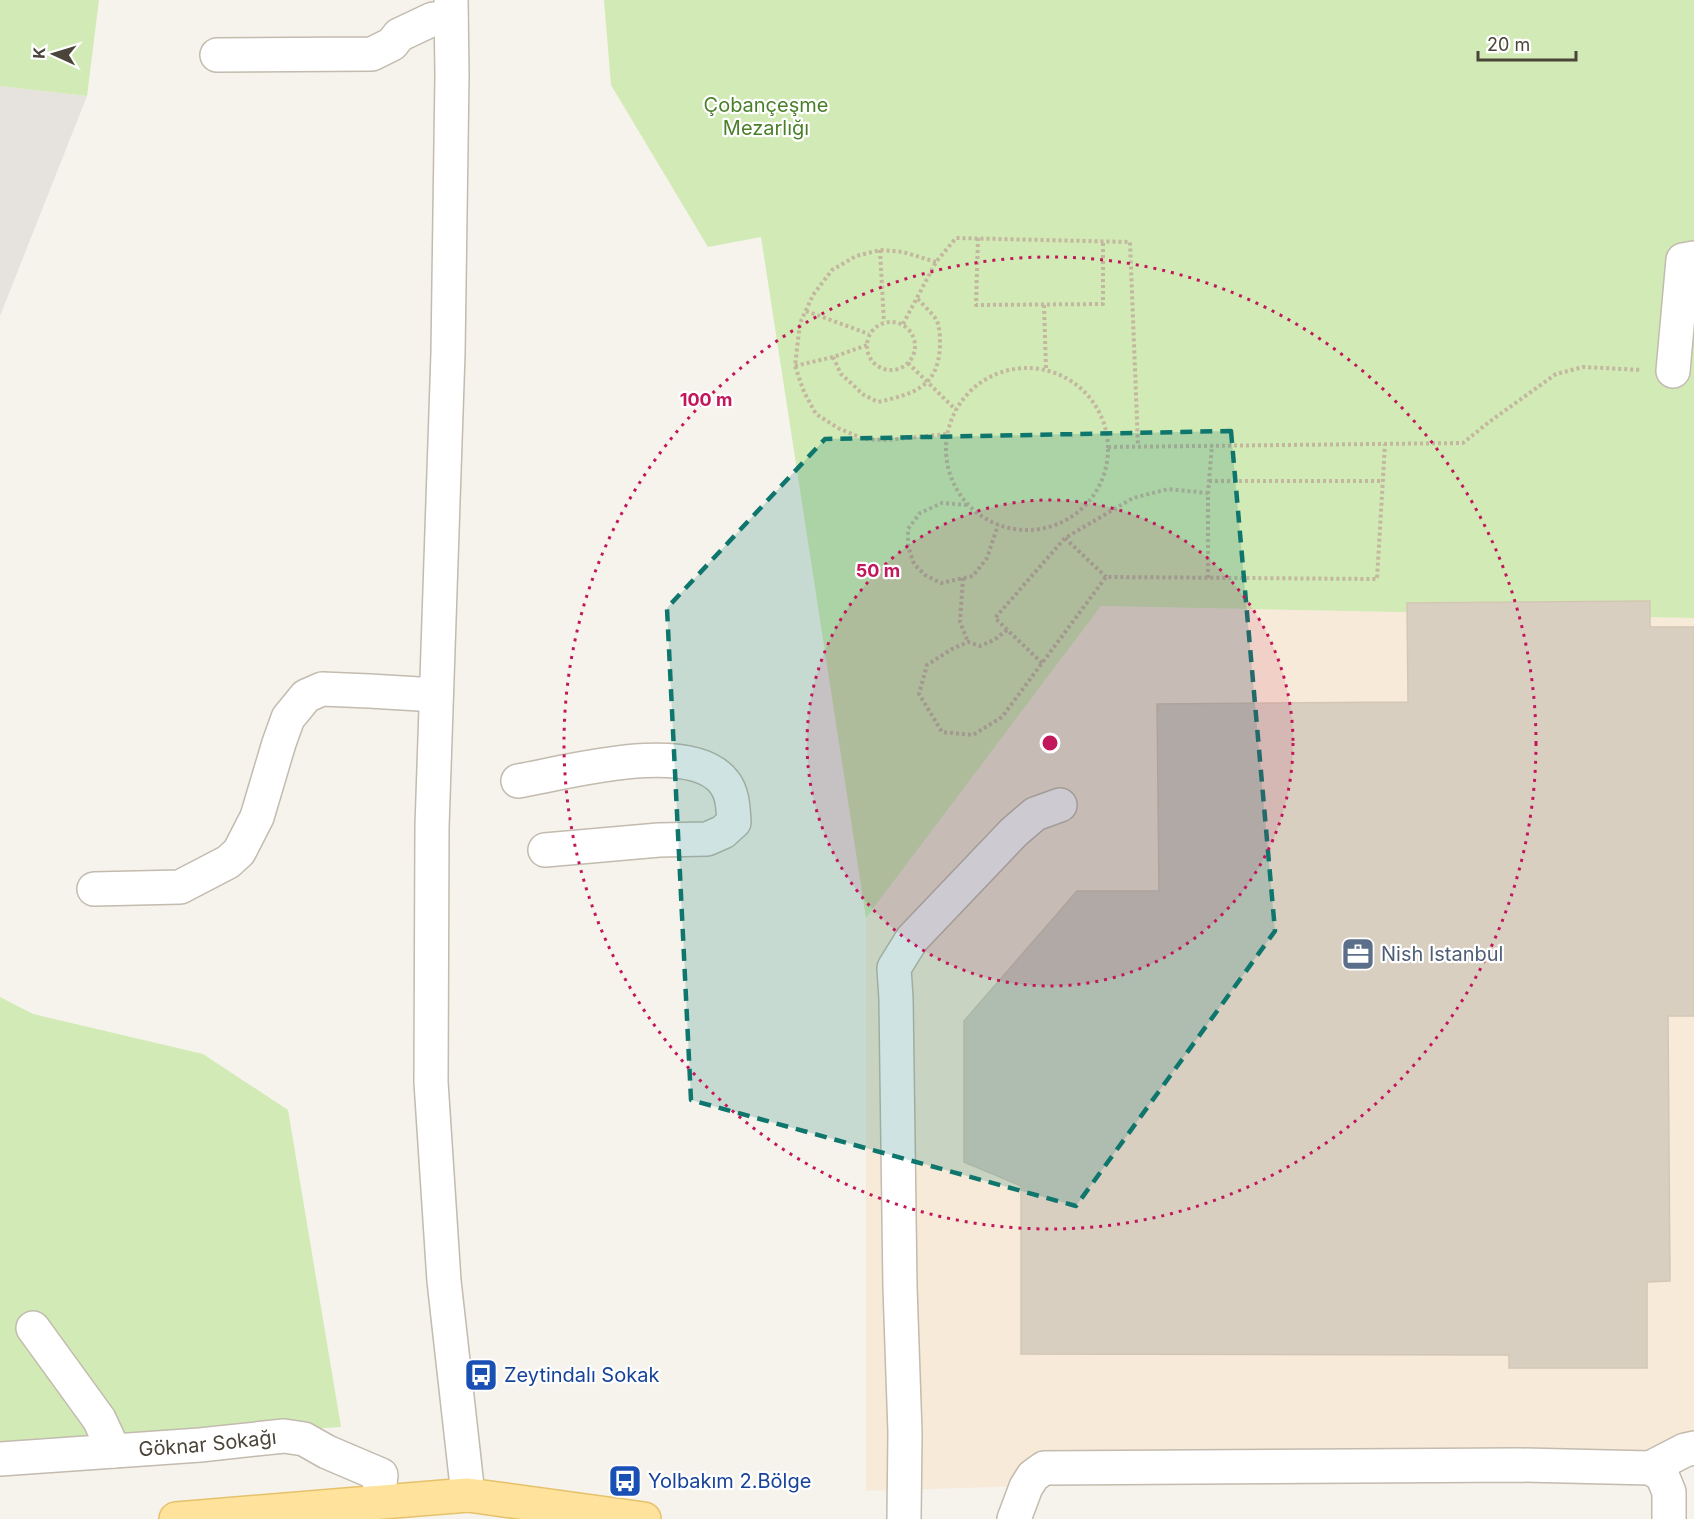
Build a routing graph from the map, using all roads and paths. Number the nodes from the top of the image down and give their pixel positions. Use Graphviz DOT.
graph roads {
  1 [pos="451,10"];
  2 [pos="217,55"];
  3 [pos="978,238"];
  4 [pos="1103,241"];
  5 [pos="880,250"];
  6 [pos="1694,258"];
  7 [pos="936,262"];
  8 [pos="917,298"];
  9 [pos="1044,305"];
  10 [pos="806,311"];
  11 [pos="884,322"];
  12 [pos="903,324"];
  13 [pos="869,334"];
  14 [pos="867,345"];
  15 [pos="833,357"];
  16 [pos="908,363"];
  17 [pos="795,366"];
  18 [pos="1046,369"];
  19 [pos="1673,371"];
  20 [pos="928,383"];
  21 [pos="956,410"];
  22 [pos="947,434"];
  23 [pos="1385,444"];
  24 [pos="1212,445"];
  25 [pos="1138,446"];
  26 [pos="1108,447"];
  27 [pos="1209,481"];
  28 [pos="1383,481"];
  29 [pos="1208,493"];
  30 [pos="967,504"];
  31 [pos="998,525"];
  32 [pos="1065,538"];
  33 [pos="1106,577"];
  34 [pos="963,578"];
  35 [pos="1208,578"];
  36 [pos="1007,630"];
  37 [pos="968,642"];
  38 [pos="1042,663"];
  39 [pos="436,695"];
  40 [pos="518,781"];
  41 [pos="1060,805"];
  42 [pos="546,850"];
  43 [pos="94,889"];
  44 [pos="33,1328"];
  45 [pos="1694,1448"];
  46 [pos="114,1451"];
  47 [pos="0,1459"];
  48 [pos="1650,1468"];
  49 [pos="468,1495"];
  50 [pos="367,1510"];
  51 [pos="602,1516"];
  52 [pos="176,1519"];
  53 [pos="644,1519"];
  54 [pos="904,1519"];
  55 [pos="1014,1519"];
  56 [pos="1669,1519"];
  1 -- 2 [label="street"];
  1 -- 39 [label="street"];
  3 -- 4 [label="path"];
  3 -- 7 [label="path"];
  3 -- 9 [label="path"];
  4 -- 9 [label="path"];
  4 -- 25 [label="path"];
  5 -- 7 [label="path"];
  5 -- 10 [label="path"];
  5 -- 11 [label="path"];
  6 -- 19 [label="street"];
  7 -- 8 [label="path"];
  8 -- 12 [label="path"];
  8 -- 20 [label="path"];
  9 -- 18 [label="path"];
  10 -- 13 [label="path"];
  10 -- 17 [label="path"];
  11 -- 12 [label="path"];
  11 -- 13 [label="path"];
  12 -- 16 [label="path"];
  13 -- 14 [label="path"];
  14 -- 15 [label="path"];
  14 -- 16 [label="path"];
  15 -- 17 [label="path"];
  15 -- 20 [label="path"];
  16 -- 20 [label="path"];
  17 -- 22 [label="path"];
  18 -- 21 [label="path"];
  18 -- 26 [label="path"];
  19 -- 23 [label="path"];
  20 -- 21 [label="path"];
  21 -- 22 [label="path"];
  22 -- 30 [label="path"];
  23 -- 24 [label="path"];
  23 -- 28 [label="path"];
  24 -- 25 [label="path"];
  24 -- 27 [label="path"];
  25 -- 26 [label="path"];
  26 -- 31 [label="path"];
  27 -- 28 [label="path"];
  27 -- 29 [label="path"];
  28 -- 35 [label="path"];
  29 -- 32 [label="path"];
  29 -- 35 [label="path"];
  30 -- 31 [label="path"];
  30 -- 34 [label="path"];
  31 -- 34 [label="path"];
  32 -- 33 [label="path"];
  32 -- 36 [label="path"];
  33 -- 35 [label="path"];
  33 -- 38 [label="path"];
  34 -- 37 [label="path"];
  36 -- 37 [label="path"];
  36 -- 38 [label="path"];
  37 -- 38 [label="path"];
  39 -- 43 [label="street"];
  39 -- 49 [label="street"];
  40 -- 42 [label="street"];
  41 -- 54 [label="street"];
  44 -- 46 [label="street"];
  45 -- 48 [label="street"];
  46 -- 47 [label="street, Göknar Sokağı"];
  46 -- 50 [label="street, Göknar Sokağı"];
  48 -- 55 [label="street"];
  48 -- 56 [label="street"];
  49 -- 50 [label="main road"];
  49 -- 51 [label="main road"];
  50 -- 52 [label="main road"];
  51 -- 53 [label="main road"];
}
